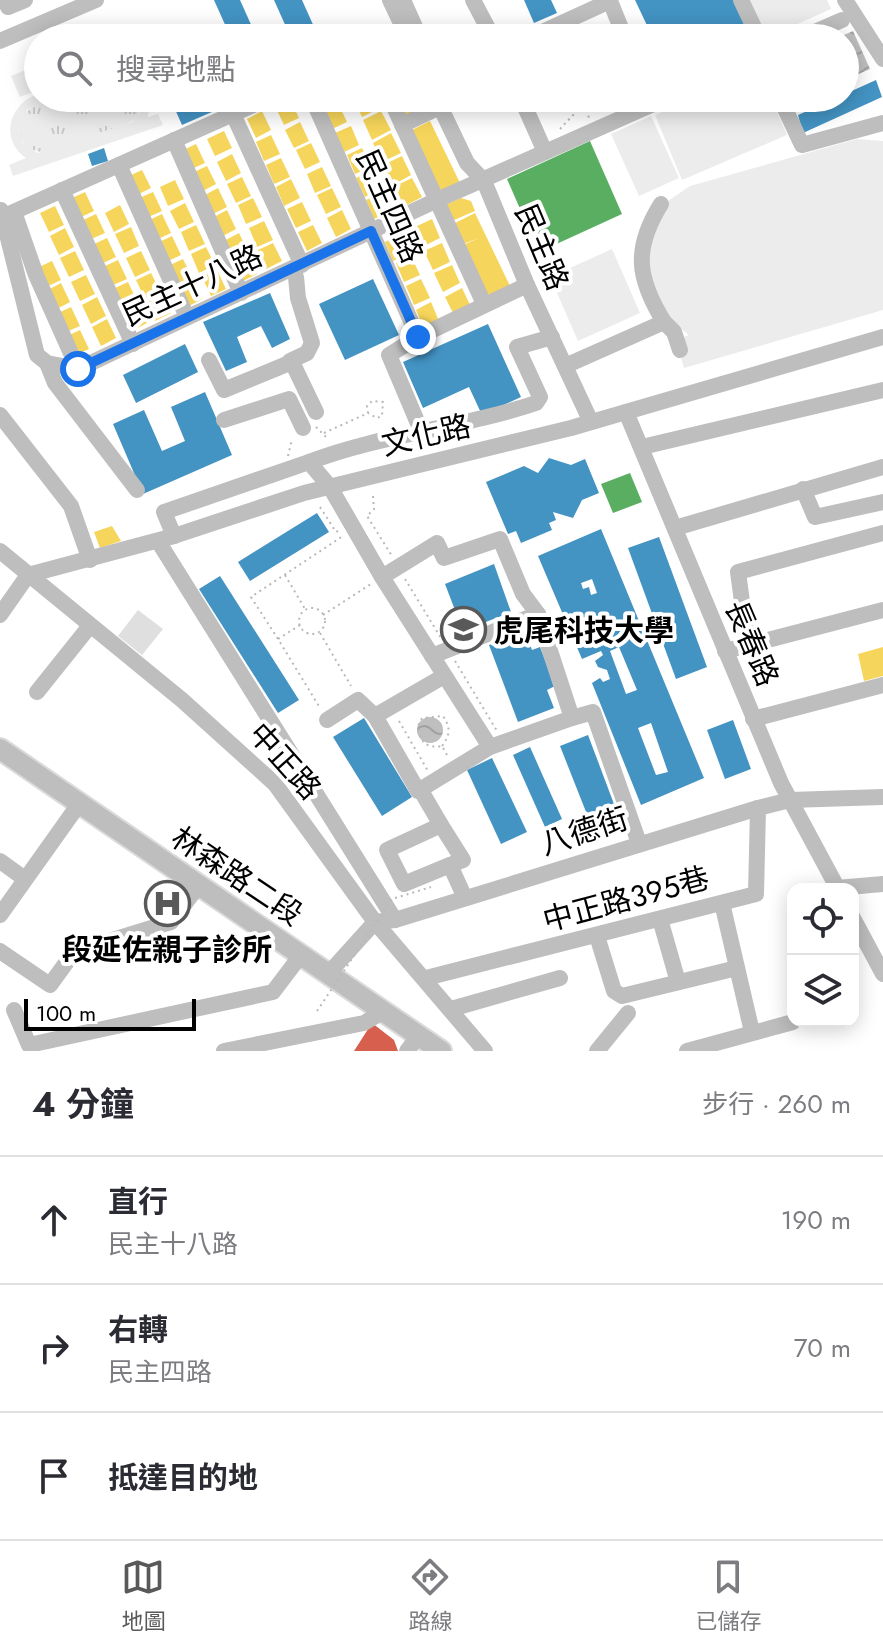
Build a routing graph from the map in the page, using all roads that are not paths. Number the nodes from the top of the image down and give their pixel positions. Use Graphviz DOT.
graph roads {
  1 [pos="5,0"];
  2 [pos="25,0"];
  3 [pos="96,0"];
  4 [pos="473,0"];
  5 [pos="741,0"];
  6 [pos="845,0"];
  7 [pos="400,2"];
  8 [pos="842,20"];
  9 [pos="40,24"];
  10 [pos="407,24"];
  11 [pos="486,24"];
  12 [pos="560,24"];
  13 [pos="619,24"];
  14 [pos="752,24"];
  15 [pos="833,24"];
  16 [pos="24,31"];
  17 [pos="0,41"];
  18 [pos="883,59"];
  19 [pos="238,112"];
  20 [pos="318,112"];
  21 [pos="396,112"];
  22 [pos="425,112"];
  23 [pos="448,112"];
  24 [pos="527,112"];
  25 [pos="632,112"];
  26 [pos="787,112"];
  27 [pos="233,114"];
  28 [pos="883,123"];
  29 [pos="402,125"];
  30 [pos="174,140"];
  31 [pos="544,150"];
  32 [pos="119,165"];
  33 [pos="484,181"];
  34 [pos="62,190"];
  35 [pos="437,200"];
  36 [pos="661,204"];
  37 [pos="5,212"];
  38 [pos="371,231"];
  39 [pos="299,271"];
  40 [pos="527,285"];
  41 [pos="241,293"];
  42 [pos="484,304"];
  43 [pos="187,317"];
  44 [pos="664,322"];
  45 [pos="418,337"];
  46 [pos="552,337"];
  47 [pos="883,337"];
  48 [pos="133,344"];
  49 [pos="680,350"];
  50 [pos="209,360"];
  51 [pos="290,361"];
  52 [pos="47,363"];
  53 [pos="565,366"];
  54 [pos="78,369"];
  55 [pos="883,390"];
  56 [pos="307,391"];
  57 [pos="289,399"];
  58 [pos="316,412"];
  59 [pos="626,412"];
  60 [pos="0,415"];
  61 [pos="224,420"];
  62 [pos="591,422"];
  63 [pos="303,428"];
  64 [pos="422,433"];
  65 [pos="642,447"];
  66 [pos="309,462"];
  67 [pos="883,467"];
  68 [pos="330,487"];
  69 [pos="803,489"];
  70 [pos="137,490"];
  71 [pos="883,502"];
  72 [pos="675,528"];
  73 [pos="883,533"];
  74 [pos="166,538"];
  75 [pos="0,551"];
  76 [pos="90,560"];
  77 [pos="28,575"];
  78 [pos="382,577"];
  79 [pos="883,610"];
  80 [pos="538,614"];
  81 [pos="0,615"];
  82 [pos="89,627"];
  83 [pos="748,646"];
  84 [pos="725,651"];
  85 [pos="440,652"];
  86 [pos="444,676"];
  87 [pos="883,685"];
  88 [pos="37,692"];
  89 [pos="375,716"];
  90 [pos="572,718"];
  91 [pos="753,719"];
  92 [pos="327,720"];
  93 [pos="497,744"];
  94 [pos="0,749"];
  95 [pos="420,789"];
  96 [pos="883,797"];
  97 [pos="790,800"];
  98 [pos="79,804"];
  99 [pos="758,808"];
  100 [pos="441,825"];
  101 [pos="639,843"];
  102 [pos="0,861"];
  103 [pos="450,865"];
  104 [pos="25,879"];
  105 [pos="834,883"];
  106 [pos="883,884"];
  107 [pos="199,885"];
  108 [pos="859,887"];
  109 [pos="465,898"];
  110 [pos="722,903"];
  111 [pos="0,915"];
  112 [pos="660,919"];
  113 [pos="395,920"];
  114 [pos="375,922"];
  115 [pos="859,929"];
  116 [pos="597,936"];
  117 [pos="0,951"];
  118 [pos="301,955"];
  119 [pos="737,968"];
  120 [pos="328,974"];
  121 [pos="883,974"];
  122 [pos="426,978"];
  123 [pos="560,978"];
  124 [pos="678,982"];
  125 [pos="451,1009"];
  126 [pos="14,1010"];
  127 [pos="384,1011"];
  128 [pos="628,1013"];
  129 [pos="787,1023"];
  130 [pos="752,1032"];
  131 [pos="413,1043"];
  132 [pos="224,1051"];
  133 [pos="441,1051"];
  134 [pos="485,1051"];
  135 [pos="597,1051"];
  136 [pos="687,1051"];
  1 -- 2 [label="street"];
  3 -- 9 [label="street"];
  4 -- 11 [label="street"];
  5 -- 14 [label="street"];
  6 -- 18 [label="street"];
  7 -- 10 [label="street"];
  8 -- 15 [label="street"];
  12 -- 13 [label="street"];
  16 -- 17 [label="street"];
  19 -- 27 [label="street"];
  20 -- 38 [label="street, 民主四路"];
  21 -- 29 [label="street"];
  22 -- 29 [label="street"];
  23 -- 33 [label="street, 民主路"];
  24 -- 31 [label="street"];
  25 -- 31 [label="street, 民主十八路"];
  26 -- 28 [label="street"];
  27 -- 30 [label="street"];
  27 -- 39 [label="street"];
  29 -- 35 [label="street"];
  30 -- 32 [label="street"];
  30 -- 41 [label="street"];
  31 -- 33 [label="street, 民主十八路"];
  32 -- 34 [label="street"];
  32 -- 43 [label="street"];
  33 -- 35 [label="street, 民主十八路"];
  33 -- 40 [label="street, 民主路"];
  34 -- 37 [label="street"];
  34 -- 48 [label="street"];
  35 -- 38 [label="street, 民主十八路"];
  35 -- 42 [label="street"];
  36 -- 44 [label="street"];
  37 -- 52 [label="street"];
  37 -- 54 [label="street"];
  38 -- 39 [label="street, 民主十八路"];
  38 -- 45 [label="street, 民主四路"];
  39 -- 41 [label="street, 民主十八路"];
  39 -- 51 [label="street"];
  40 -- 42 [label="street"];
  40 -- 46 [label="street, 民主路"];
  41 -- 43 [label="street, 民主十八路"];
  42 -- 45 [label="street"];
  43 -- 48 [label="street, 民主十八路"];
  44 -- 49 [label="street"];
  44 -- 53 [label="street"];
  45 -- 64 [label="street"];
  46 -- 53 [label="street, 民主路"];
  46 -- 64 [label="street"];
  47 -- 59 [label="street, 文化路"];
  48 -- 54 [label="street, 民主十八路"];
  50 -- 51 [label="street"];
  51 -- 56 [label="street"];
  52 -- 54 [label="street"];
  52 -- 70 [label="street"];
  53 -- 62 [label="street, 民主路"];
  55 -- 65 [label="street"];
  56 -- 57 [label="street"];
  56 -- 58 [label="street"];
  57 -- 61 [label="street"];
  57 -- 63 [label="street"];
  59 -- 62 [label="street, 文化路"];
  59 -- 65 [label="street, 長春路"];
  60 -- 76 [label="street"];
  62 -- 68 [label="street, 文化路"];
  64 -- 66 [label="street"];
  65 -- 72 [label="street, 長春路"];
  66 -- 68 [label="street"];
  66 -- 74 [label="street"];
  67 -- 69 [label="street"];
  68 -- 74 [label="street, 文化路"];
  68 -- 78 [label="street"];
  69 -- 71 [label="street"];
  69 -- 72 [label="street"];
  72 -- 84 [label="street, 長春路"];
  73 -- 83 [label="street"];
  74 -- 76 [label="street, 文化路"];
  74 -- 113 [label="street"];
  75 -- 77 [label="street, 中正路"];
  76 -- 77 [label="street, 文化路"];
  77 -- 81 [label="street"];
  77 -- 82 [label="street, 中正路"];
  78 -- 80 [label="street"];
  78 -- 85 [label="street"];
  79 -- 83 [label="street"];
  80 -- 85 [label="street"];
  80 -- 90 [label="street"];
  82 -- 88 [label="street"];
  82 -- 114 [label="street, 中正路"];
  83 -- 84 [label="street"];
  84 -- 91 [label="street, 長春路"];
  85 -- 86 [label="street"];
  86 -- 89 [label="street"];
  86 -- 93 [label="street"];
  87 -- 91 [label="street"];
  89 -- 92 [label="street"];
  89 -- 95 [label="street"];
  90 -- 93 [label="street"];
  90 -- 101 [label="street"];
  91 -- 97 [label="street, 長春路"];
  93 -- 95 [label="street"];
  94 -- 98 [label="main road, 林森路二段"];
  95 -- 100 [label="street"];
  96 -- 97 [label="street, 八德街"];
  97 -- 99 [label="street, 八德街"];
  97 -- 105 [label="street, 長春路"];
  98 -- 104 [label="street"];
  98 -- 107 [label="main road, 林森路二段"];
  99 -- 101 [label="street, 八德街"];
  99 -- 110 [label="street, 中正路395巷"];
  100 -- 103 [label="street"];
  100 -- 103 [label="street"];
  101 -- 109 [label="street, 八德街"];
  102 -- 104 [label="street"];
  103 -- 109 [label="street"];
  104 -- 111 [label="street"];
  106 -- 108 [label="street"];
  107 -- 117 [label="street"];
  107 -- 118 [label="main road, 林森路二段"];
  109 -- 113 [label="street, 八德街"];
  110 -- 112 [label="street, 中正路395巷"];
  110 -- 119 [label="street"];
  112 -- 116 [label="street, 中正路395巷"];
  112 -- 124 [label="street"];
  113 -- 114 [label="street, 八德街"];
  114 -- 120 [label="street"];
  114 -- 122 [label="street, 中正路"];
  115 -- 121 [label="street"];
  116 -- 122 [label="street, 中正路395巷"];
  116 -- 124 [label="street"];
  118 -- 120 [label="main road, 林森路二段"];
  118 -- 126 [label="street"];
  119 -- 124 [label="street"];
  119 -- 130 [label="street"];
  120 -- 127 [label="main road, 林森路二段"];
  122 -- 125 [label="street, 中正路"];
  123 -- 125 [label="street"];
  125 -- 134 [label="street, 中正路"];
  127 -- 131 [label="main road, 林森路二段"];
  127 -- 132 [label="street"];
  128 -- 135 [label="street"];
  129 -- 130 [label="street"];
  130 -- 136 [label="street"];
  131 -- 133 [label="main road, 林森路二段"];
}
